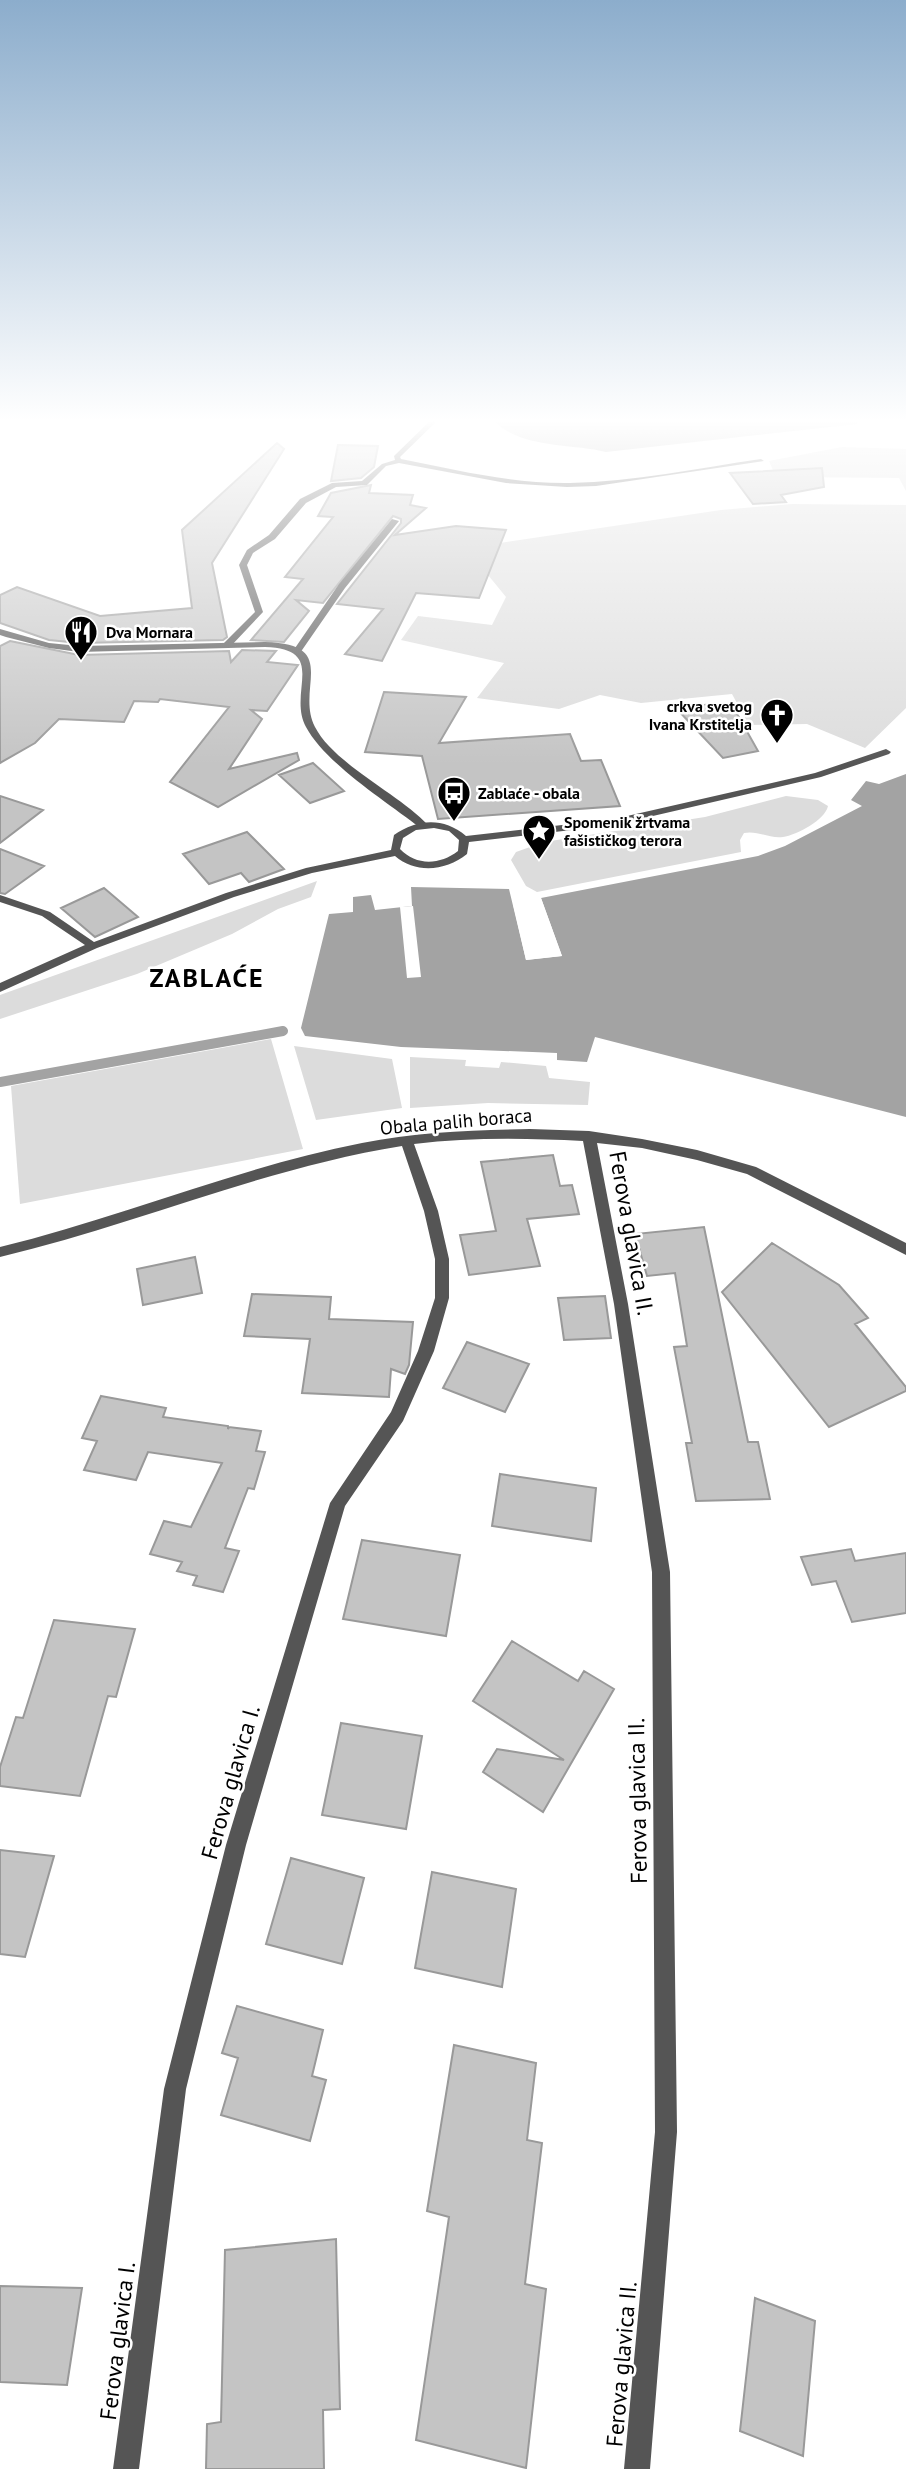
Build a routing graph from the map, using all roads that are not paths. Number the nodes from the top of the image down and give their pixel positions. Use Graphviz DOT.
graph roads {
  1 [pos="274,535"];
  2 [pos="384,535"];
  3 [pos="0,632"];
  4 [pos="227,645"];
  5 [pos="297,650"];
  6 [pos="886,752"];
  7 [pos="423,825"];
  8 [pos="464,839"];
  9 [pos="397,852"];
  10 [pos="0,898"];
  11 [pos="93,946"];
  12 [pos="0,988"];
  13 [pos="589,1136"];
  14 [pos="406,1140"];
  15 [pos="906,1250"];
  16 [pos="0,1252"];
  17 [pos="126,2469"];
  18 [pos="637,2469"];
  1 -- 4 [label="street"];
  2 -- 5 [label="street"];
  3 -- 4 [label="street"];
  4 -- 5 [label="street"];
  5 -- 7 [label="street"];
  6 -- 8 [label="street"];
  7 -- 8 [label="street"];
  7 -- 9 [label="street"];
  8 -- 9 [label="street"];
  9 -- 11 [label="street"];
  10 -- 11 [label="street"];
  11 -- 12 [label="street"];
  13 -- 14 [label="street, Obala palih boraca"];
  13 -- 15 [label="street, Obala palih boraca"];
  13 -- 18 [label="street, Ferova glavica II."];
  14 -- 16 [label="street, Obala palih boraca"];
  14 -- 17 [label="street, Ferova glavica I."];
}
